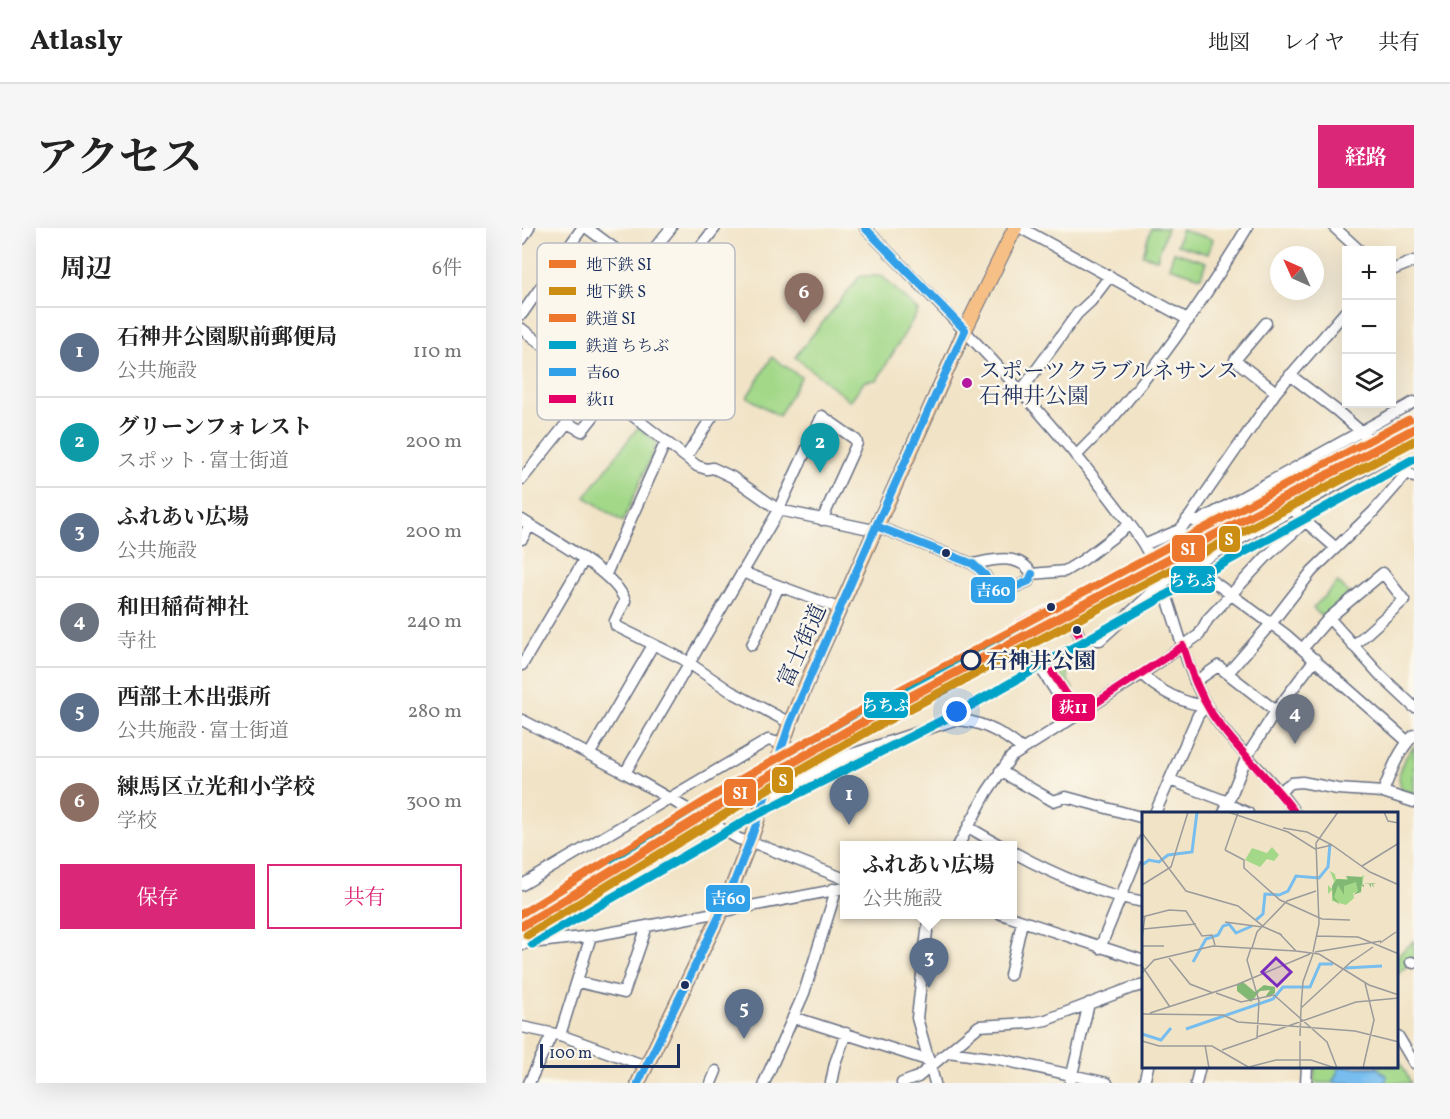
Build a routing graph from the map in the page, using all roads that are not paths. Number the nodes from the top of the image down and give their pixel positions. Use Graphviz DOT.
graph roads {
  1 [pos="529,228"];
  2 [pos="582,228"];
  3 [pos="587,228"];
  4 [pos="671,228"];
  5 [pos="715,228"];
  6 [pos="865,228"];
  7 [pos="1015,228"];
  8 [pos="1022,228"];
  9 [pos="1247,228"];
  10 [pos="1343,230"];
  11 [pos="522,239"];
  12 [pos="572,243"];
  13 [pos="607,243"];
  14 [pos="659,243"];
  15 [pos="703,243"];
  16 [pos="1356,246"];
  17 [pos="1414,261"];
  18 [pos="1396,268"];
  19 [pos="1110,276"];
  20 [pos="537,292"];
  21 [pos="522,314"];
  22 [pos="1342,317"];
  23 [pos="1189,320"];
  24 [pos="1266,323"];
  25 [pos="522,329"];
  26 [pos="965,330"];
  27 [pos="537,341"];
  28 [pos="1290,375"];
  29 [pos="1021,391"];
  30 [pos="1276,392"];
  31 [pos="1414,402"];
  32 [pos="591,420"];
  33 [pos="638,420"];
  34 [pos="710,420"];
  35 [pos="1361,432"];
  36 [pos="666,441"];
  37 [pos="1076,456"];
  38 [pos="1388,456"];
  39 [pos="686,457"];
  40 [pos="1412,474"];
  41 [pos="522,479"];
  42 [pos="1294,509"];
  43 [pos="779,510"];
  44 [pos="1187,519"];
  45 [pos="822,520"];
  46 [pos="526,522"];
  47 [pos="1305,522"];
  48 [pos="1129,525"];
  49 [pos="875,528"];
  50 [pos="522,539"];
  51 [pos="1144,545"];
  52 [pos="1336,549"];
  53 [pos="584,560"];
  54 [pos="973,564"];
  55 [pos="1192,566"];
  56 [pos="742,572"];
  57 [pos="606,574"];
  58 [pos="1032,574"];
  59 [pos="1164,582"];
  60 [pos="779,586"];
  61 [pos="1232,594"];
  62 [pos="841,609"];
  63 [pos="1329,618"];
  64 [pos="1270,622"];
  65 [pos="1076,628"];
  66 [pos="1081,639"];
  67 [pos="653,645"];
  68 [pos="752,645"];
  69 [pos="1183,646"];
  70 [pos="1353,646"];
  71 [pos="1303,648"];
  72 [pos="1315,659"];
  73 [pos="1054,661"];
  74 [pos="688,664"];
  75 [pos="522,665"];
  76 [pos="1228,673"];
  77 [pos="1142,675"];
  78 [pos="1195,682"];
  79 [pos="1207,705"];
  80 [pos="1414,707"];
  81 [pos="1276,711"];
  82 [pos="1076,716"];
  83 [pos="522,720"];
  84 [pos="790,723"];
  85 [pos="1411,738"];
  86 [pos="783,744"];
  87 [pos="1023,749"];
  88 [pos="589,755"];
  89 [pos="1247,756"];
  90 [pos="1000,771"];
  91 [pos="625,773"];
  92 [pos="1170,780"];
  93 [pos="1280,791"];
  94 [pos="1383,792"];
  95 [pos="669,797"];
  96 [pos="765,798"];
  97 [pos="1414,802"];
  98 [pos="1226,806"];
  99 [pos="1155,812"];
  100 [pos="1245,812"];
  101 [pos="1294,812"];
  102 [pos="1142,817"];
  103 [pos="968,827"];
  104 [pos="961,841"];
  105 [pos="992,841"];
  106 [pos="750,842"];
  107 [pos="1142,845"];
  108 [pos="1017,854"];
  109 [pos="840,877"];
  110 [pos="522,885"];
  111 [pos="840,888"];
  112 [pos="833,889"];
  113 [pos="1120,897"];
  114 [pos="1142,902"];
  115 [pos="721,912"];
  116 [pos="929,919"];
  117 [pos="1013,919"];
  118 [pos="1022,922"];
  119 [pos="647,926"];
  120 [pos="591,936"];
  121 [pos="522,944"];
  122 [pos="1100,948"];
  123 [pos="1142,960"];
  124 [pos="1010,975"];
  125 [pos="578,982"];
  126 [pos="1142,985"];
  127 [pos="1089,1003"];
  128 [pos="793,1017"];
  129 [pos="522,1027"];
  130 [pos="846,1033"];
  131 [pos="556,1035"];
  132 [pos="1399,1038"];
  133 [pos="948,1052"];
  134 [pos="930,1064"];
  135 [pos="1414,1064"];
  136 [pos="646,1065"];
  137 [pos="1148,1068"];
  138 [pos="1200,1068"];
  139 [pos="1308,1068"];
  140 [pos="716,1071"];
  141 [pos="1071,1079"];
  142 [pos="531,1082"];
  143 [pos="638,1083"];
  144 [pos="711,1083"];
  145 [pos="764,1083"];
  146 [pos="831,1083"];
  147 [pos="903,1083"];
  148 [pos="935,1083"];
  149 [pos="1107,1083"];
  150 [pos="1144,1083"];
  151 [pos="1196,1083"];
  152 [pos="1306,1083"];
  1 -- 11 [label="street"];
  2 -- 12 [label="street"];
  3 -- 13 [label="street"];
  4 -- 14 [label="street"];
  5 -- 15 [label="street"];
  6 -- 26 [label="street"];
  7 -- 26 [label="main road, 富士街道"];
  8 -- 19 [label="street"];
  9 -- 23 [label="street"];
  10 -- 16 [label="street"];
  17 -- 18 [label="street"];
  19 -- 23 [label="street"];
  19 -- 29 [label="street"];
  20 -- 21 [label="street"];
  22 -- 28 [label="street"];
  23 -- 37 [label="street"];
  24 -- 30 [label="street"];
  25 -- 27 [label="street"];
  26 -- 29 [label="street"];
  26 -- 49 [label="main road, 富士街道"];
  28 -- 30 [label="street"];
  28 -- 35 [label="street"];
  29 -- 37 [label="street"];
  30 -- 44 [label="street"];
  31 -- 35 [label="street"];
  32 -- 41 [label="street"];
  33 -- 36 [label="street"];
  34 -- 39 [label="street"];
  35 -- 38 [label="street"];
  35 -- 44 [label="street"];
  36 -- 39 [label="street"];
  36 -- 57 [label="street"];
  37 -- 48 [label="street"];
  38 -- 40 [label="street"];
  38 -- 42 [label="street"];
  39 -- 43 [label="street"];
  40 -- 52 [label="street"];
  42 -- 47 [label="street"];
  42 -- 55 [label="street"];
  43 -- 45 [label="street"];
  43 -- 45 [label="street"];
  43 -- 56 [label="street"];
  44 -- 51 [label="street"];
  45 -- 49 [label="street"];
  46 -- 50 [label="street"];
  46 -- 53 [label="street"];
  47 -- 52 [label="street"];
  47 -- 61 [label="street"];
  48 -- 51 [label="street"];
  48 -- 58 [label="street"];
  49 -- 54 [label="street"];
  49 -- 62 [label="main road, 富士街道"];
  51 -- 59 [label="street"];
  52 -- 64 [label="street"];
  53 -- 57 [label="street"];
  53 -- 75 [label="street"];
  54 -- 58 [label="street"];
  54 -- 58 [label="street"];
  55 -- 59 [label="street"];
  55 -- 61 [label="street"];
  56 -- 60 [label="street"];
  56 -- 74 [label="street"];
  57 -- 67 [label="street"];
  59 -- 66 [label="street"];
  59 -- 69 [label="street"];
  60 -- 62 [label="street"];
  60 -- 68 [label="street"];
  61 -- 64 [label="street"];
  61 -- 69 [label="street"];
  62 -- 84 [label="main road, 富士街道"];
  63 -- 70 [label="street"];
  63 -- 70 [label="street"];
  63 -- 71 [label="street"];
  64 -- 71 [label="street"];
  64 -- 76 [label="street"];
  65 -- 66 [label="street"];
  66 -- 73 [label="street"];
  67 -- 74 [label="street"];
  67 -- 88 [label="street"];
  69 -- 77 [label="street"];
  69 -- 78 [label="street"];
  70 -- 80 [label="street"];
  71 -- 72 [label="street"];
  72 -- 81 [label="street"];
  72 -- 85 [label="street"];
  73 -- 82 [label="street"];
  73 -- 82 [label="street"];
  74 -- 84 [label="street"];
  74 -- 91 [label="street"];
  76 -- 78 [label="street"];
  76 -- 81 [label="street"];
  77 -- 79 [label="street"];
  77 -- 82 [label="street"];
  78 -- 79 [label="street"];
  79 -- 89 [label="street"];
  79 -- 92 [label="street"];
  81 -- 89 [label="street"];
  82 -- 87 [label="street"];
  83 -- 88 [label="street"];
  84 -- 86 [label="main road, 富士街道"];
  85 -- 94 [label="street"];
  86 -- 95 [label="street"];
  86 -- 96 [label="main road, 富士街道"];
  87 -- 90 [label="street"];
  87 -- 96 [label="street"];
  88 -- 91 [label="street"];
  89 -- 93 [label="street"];
  89 -- 98 [label="street"];
  90 -- 102 [label="street"];
  90 -- 103 [label="street"];
  91 -- 95 [label="street"];
  92 -- 98 [label="street"];
  92 -- 99 [label="street"];
  93 -- 94 [label="street"];
  93 -- 101 [label="street"];
  94 -- 97 [label="street"];
  95 -- 106 [label="street"];
  95 -- 110 [label="street"];
  96 -- 106 [label="main road, 富士街道"];
  98 -- 100 [label="street"];
  103 -- 104 [label="street"];
  103 -- 105 [label="street"];
  106 -- 109 [label="street"];
  106 -- 115 [label="main road, 富士街道"];
  107 -- 113 [label="street"];
  108 -- 113 [label="street"];
  111 -- 112 [label="street"];
  112 -- 115 [label="street"];
  112 -- 128 [label="street"];
  113 -- 114 [label="street"];
  113 -- 122 [label="street"];
  115 -- 119 [label="street"];
  115 -- 136 [label="main road, 富士街道"];
  116 -- 134 [label="street"];
  117 -- 118 [label="street"];
  118 -- 122 [label="street"];
  118 -- 124 [label="street"];
  119 -- 120 [label="street"];
  119 -- 125 [label="street"];
  120 -- 121 [label="street"];
  120 -- 125 [label="street"];
  122 -- 123 [label="street"];
  125 -- 131 [label="street"];
  126 -- 127 [label="street"];
  127 -- 133 [label="street"];
  127 -- 141 [label="street"];
  128 -- 130 [label="street"];
  128 -- 145 [label="street"];
  129 -- 131 [label="street"];
  130 -- 134 [label="street"];
  130 -- 146 [label="street"];
  131 -- 136 [label="street"];
  131 -- 142 [label="street"];
  132 -- 135 [label="street"];
  133 -- 134 [label="street"];
  133 -- 141 [label="street"];
  134 -- 147 [label="street"];
  134 -- 148 [label="street"];
  136 -- 143 [label="main road, 富士街道"];
  137 -- 150 [label="street"];
  138 -- 151 [label="street"];
  139 -- 152 [label="street"];
  140 -- 144 [label="street"];
  141 -- 149 [label="street"];
}
